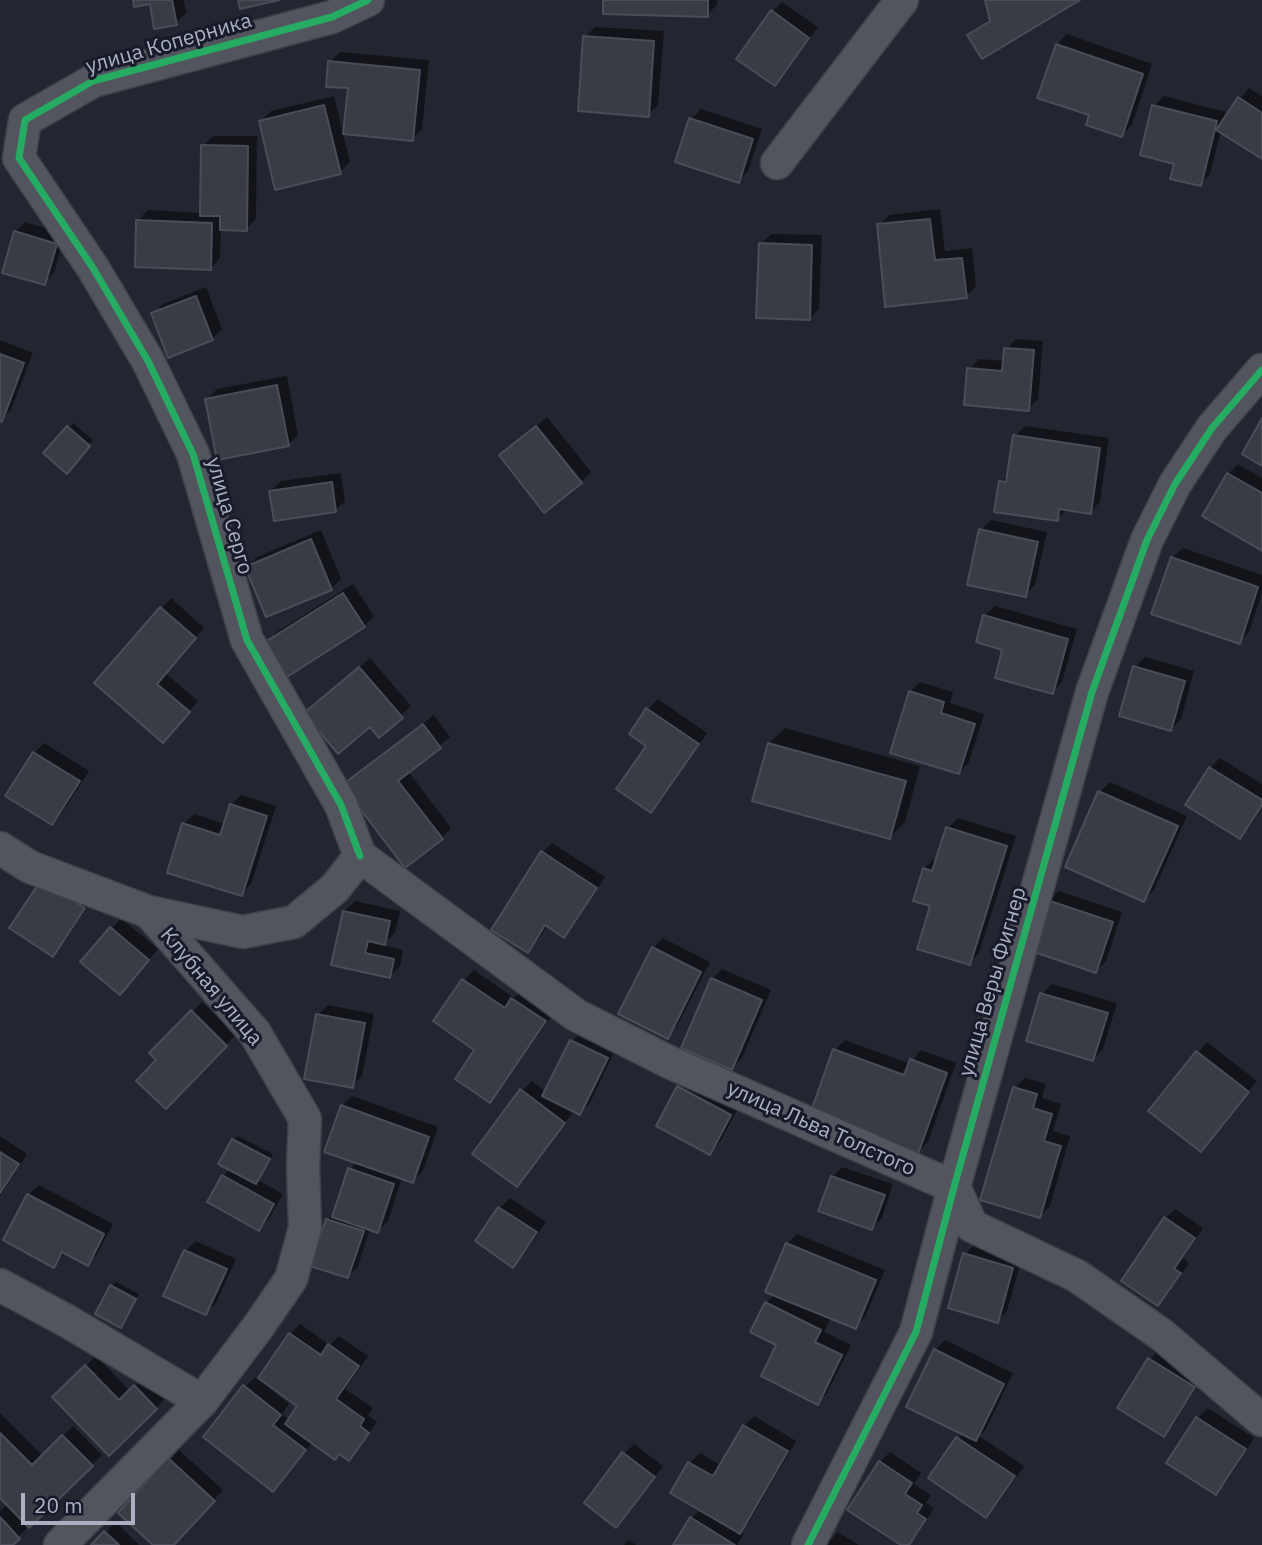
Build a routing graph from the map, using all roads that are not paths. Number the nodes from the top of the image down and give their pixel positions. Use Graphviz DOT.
graph roads {
  1 [pos="368,0"];
  2 [pos="902,0"];
  3 [pos="25,120"];
  4 [pos="777,163"];
  5 [pos="1262,370"];
  6 [pos="0,848"];
  7 [pos="360,856"];
  8 [pos="149,912"];
  9 [pos="954,1187"];
  10 [pos="0,1285"];
  11 [pos="202,1401"];
  12 [pos="1262,1420"];
  13 [pos="60,1545"];
  14 [pos="808,1545"];
  1 -- 3 [label="street, улица Коперника"];
  2 -- 4 [label="street"];
  3 -- 7 [label="street, улица Серго"];
  5 -- 9 [label="street, улица Веры Фигнер"];
  6 -- 8 [label="street"];
  7 -- 8 [label="street"];
  7 -- 9 [label="street, улица Льва Толстого"];
  8 -- 11 [label="street, Клубная улица"];
  9 -- 12 [label="street"];
  9 -- 14 [label="street, улица Веры Фигнер"];
  10 -- 11 [label="street"];
  11 -- 13 [label="street, Клубная улица"];
}
